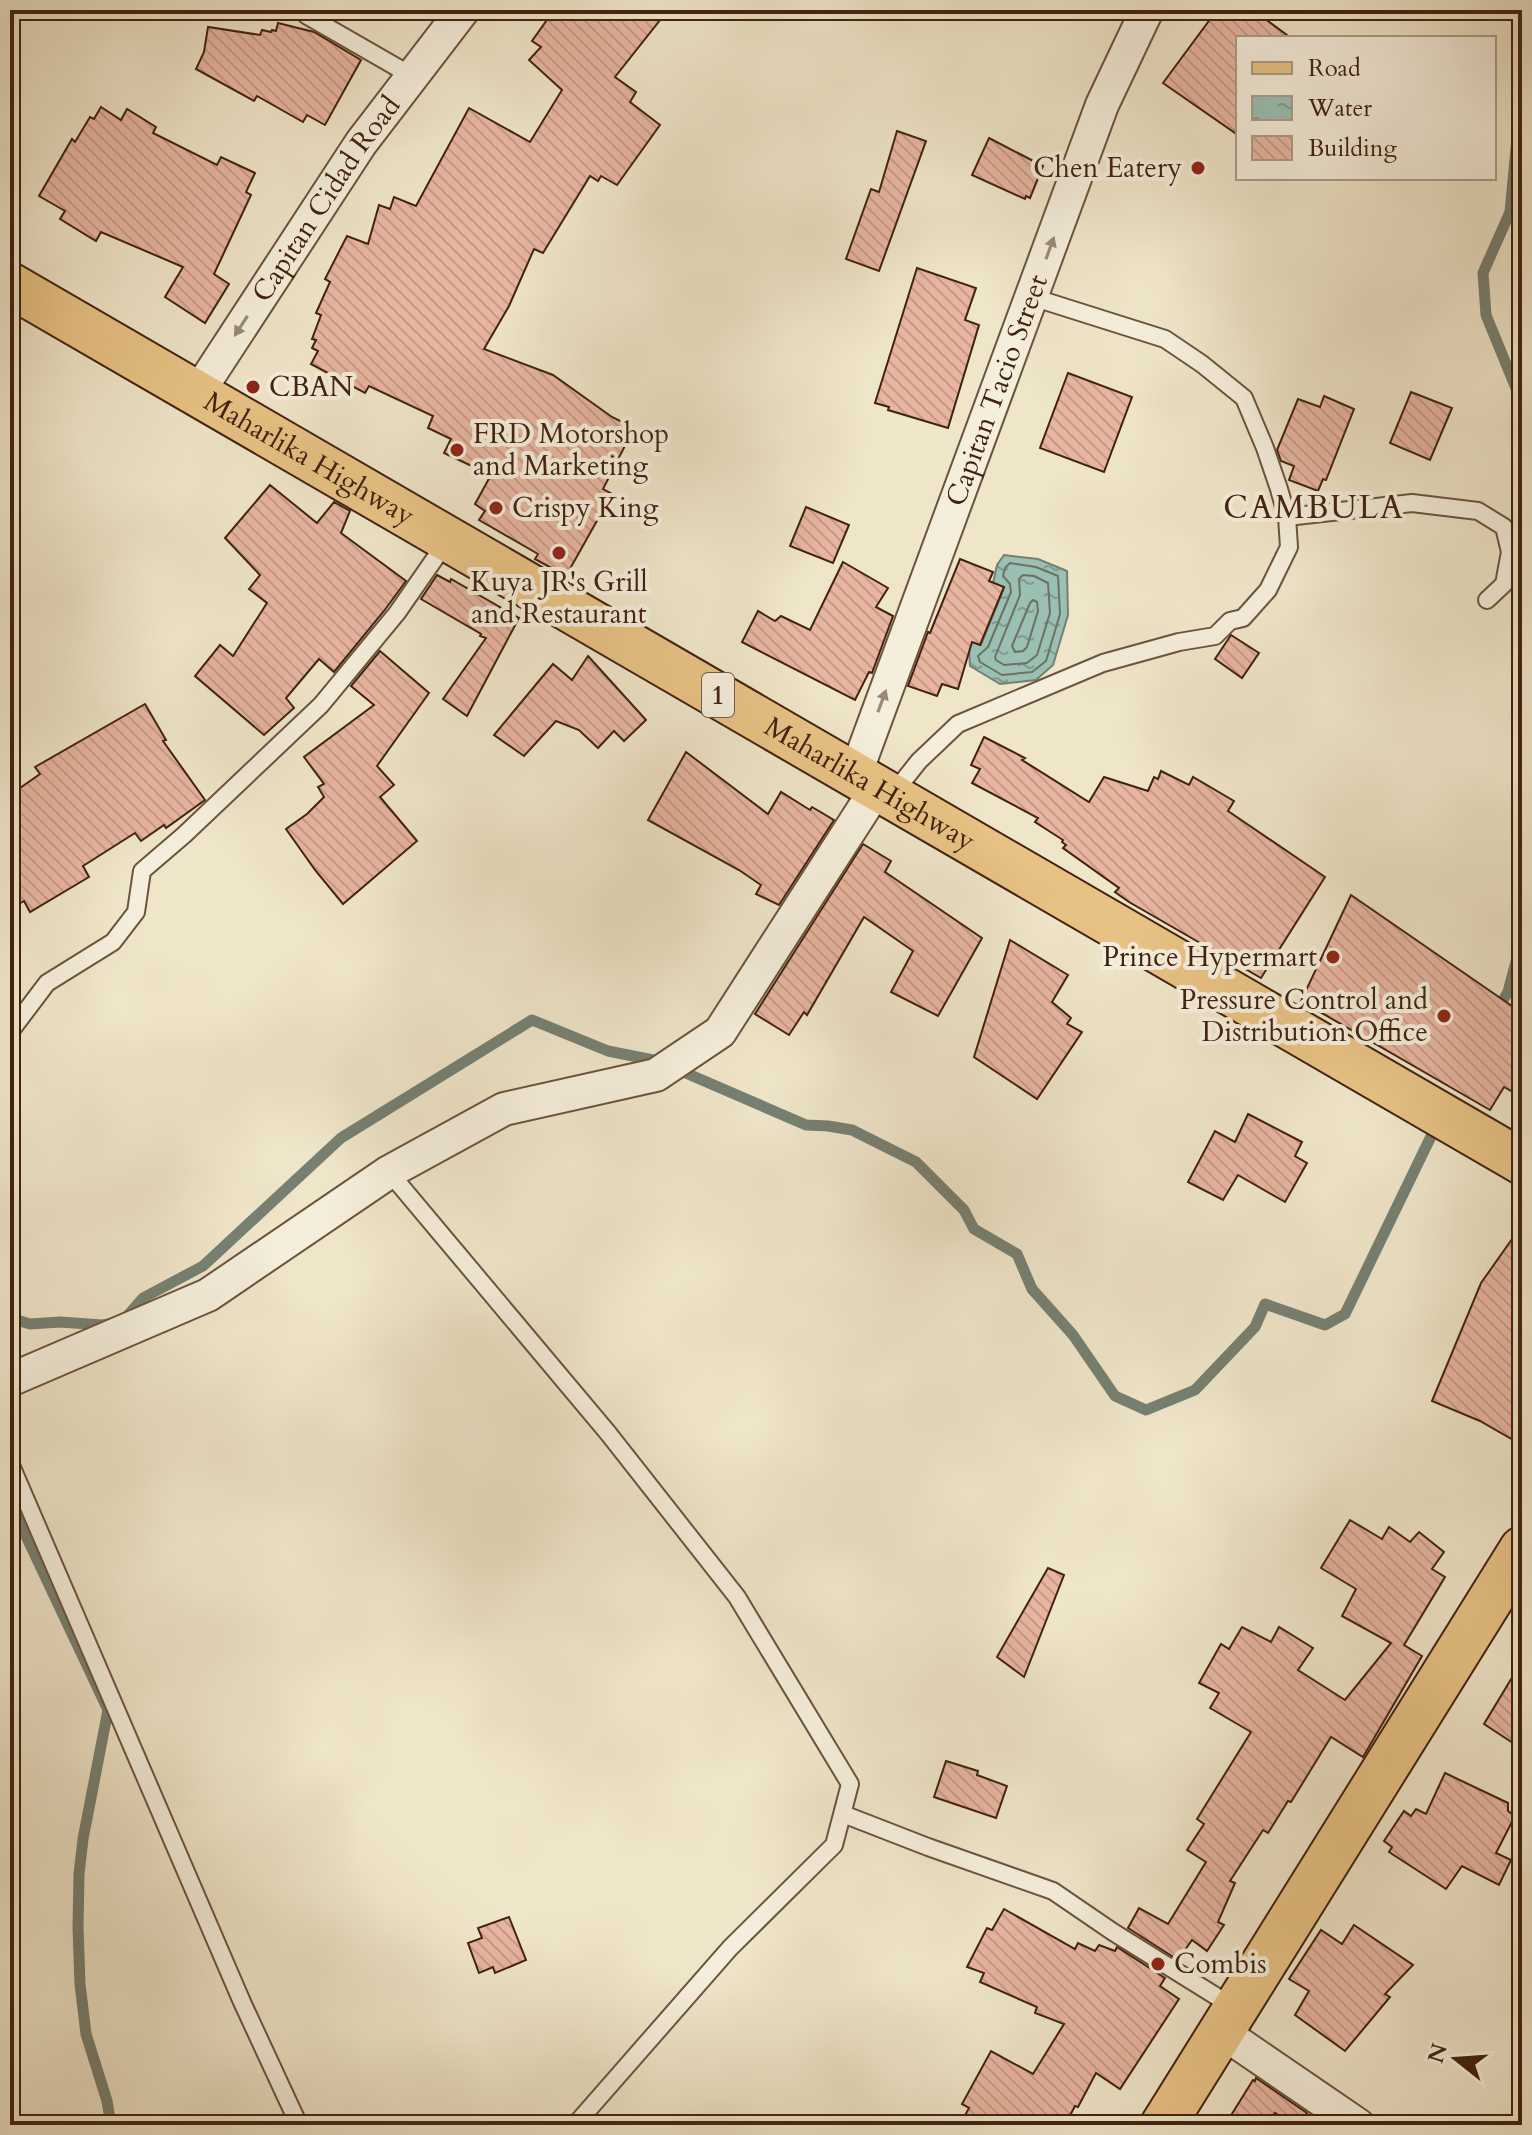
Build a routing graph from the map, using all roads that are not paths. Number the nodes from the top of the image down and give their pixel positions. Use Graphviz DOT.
graph roads {
  1 [pos="301,10"];
  2 [pos="463,10"];
  3 [pos="1147,10"];
  4 [pos="412,76"];
  5 [pos="10,285"];
  6 [pos="1032,297"];
  7 [pos="197,394"];
  8 [pos="1287,517"];
  9 [pos="448,539"];
  10 [pos="1487,600"];
  11 [pos="874,786"];
  12 [pos="10,1032"];
  13 [pos="1522,1162"];
  14 [pos="389,1172"];
  15 [pos="10,1380"];
  16 [pos="10,1463"];
  17 [pos="1522,1549"];
  18 [pos="843,1814"];
  19 [pos="1229,2020"];
  20 [pos="299,2125"];
  21 [pos="575,2125"];
  22 [pos="1163,2125"];
  23 [pos="1358,2125"];
  1 -- 4 [label="lane"];
  2 -- 4 [label="street, Capitan Cidad Road"];
  6 -- 3 [label="street, Capitan Tacio Street, one-way"];
  4 -- 7 [label="street, Capitan Cidad Road, one-way"];
  5 -- 7 [label="main road, Maharlika Highway / 1"];
  6 -- 8 [label="lane"];
  11 -- 6 [label="street, Capitan Tacio Street, one-way"];
  7 -- 9 [label="main road, Maharlika Highway / 1"];
  8 -- 10 [label="lane"];
  8 -- 11 [label="lane"];
  9 -- 11 [label="main road, Maharlika Highway / 1"];
  9 -- 12 [label="lane"];
  11 -- 13 [label="main road, Maharlika Highway / 1"];
  11 -- 14 [label="street, Capitan Tacio Street"];
  14 -- 15 [label="street, Capitan Tacio Street"];
  14 -- 18 [label="lane"];
  16 -- 20 [label="lane"];
  17 -- 19 [label="main road"];
  18 -- 19 [label="lane"];
  18 -- 21 [label="lane"];
  19 -- 22 [label="main road"];
  19 -- 23 [label="street"];
}
